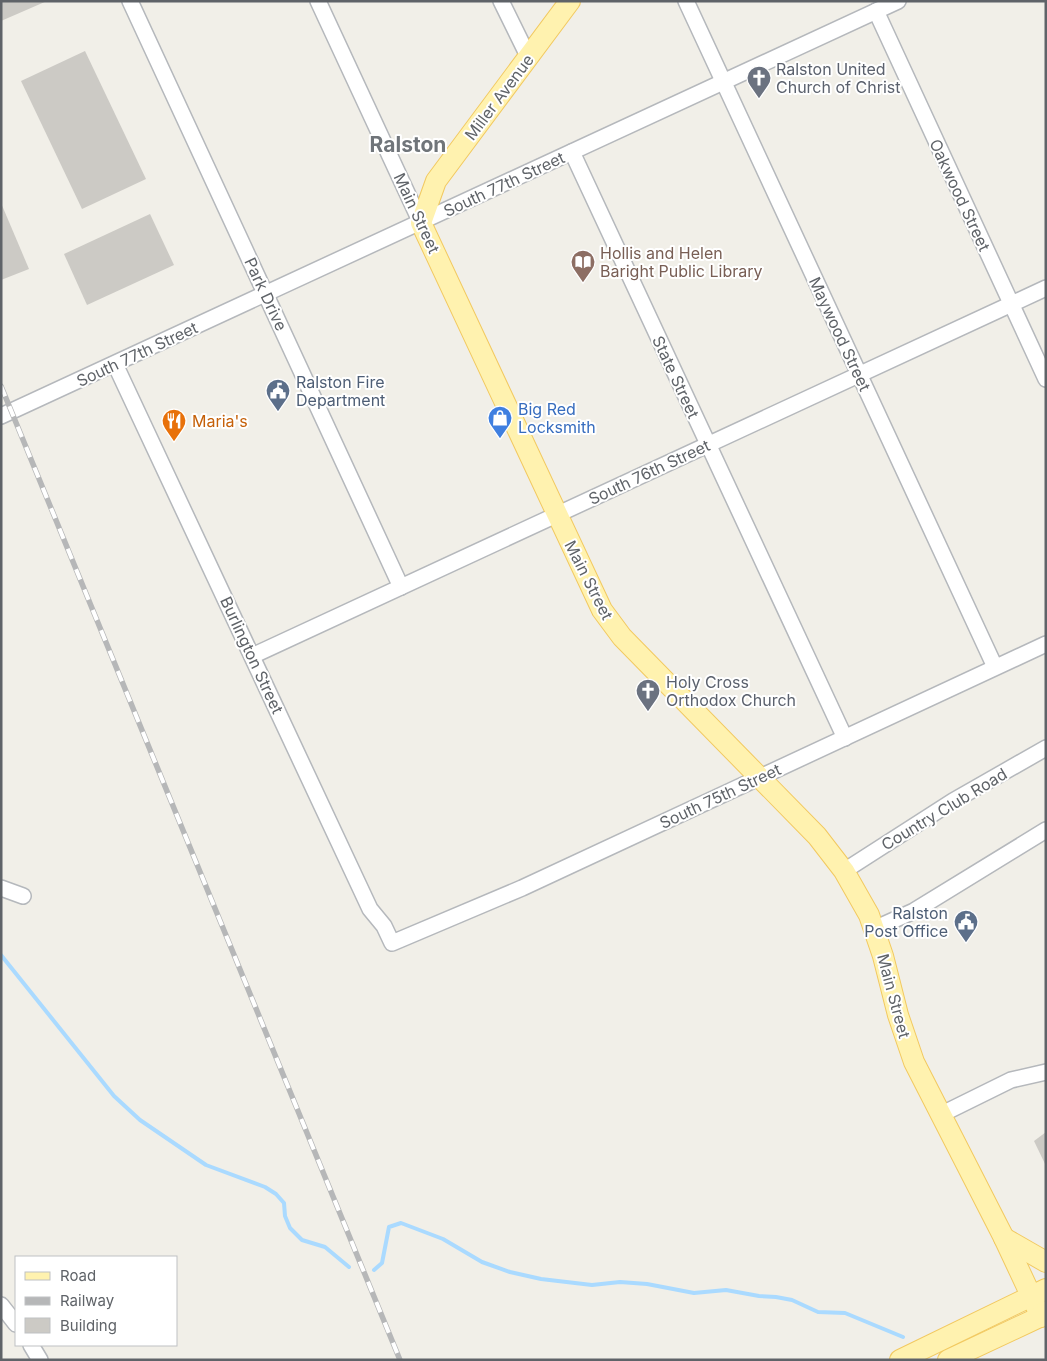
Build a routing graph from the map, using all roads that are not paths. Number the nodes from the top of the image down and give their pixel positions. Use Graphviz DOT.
graph roads {
  1 [pos="130,1"];
  2 [pos="318,1"];
  3 [pos="502,1"];
  4 [pos="570,1"];
  5 [pos="686,1"];
  6 [pos="898,1"];
  7 [pos="876,11"];
  8 [pos="529,58"];
  9 [pos="723,82"];
  10 [pos="572,152"];
  11 [pos="422,222"];
  12 [pos="1046,288"];
  13 [pos="267,293"];
  14 [pos="1011,304"];
  15 [pos="116,364"];
  16 [pos="859,374"];
  17 [pos="1046,379"];
  18 [pos="1,416"];
  19 [pos="707,444"];
  20 [pos="556,515"];
  21 [pos="401,587"];
  22 [pos="1046,644"];
  23 [pos="252,656"];
  24 [pos="995,667"];
  25 [pos="845,738"];
  26 [pos="1046,748"];
  27 [pos="759,778"];
  28 [pos="1046,830"];
  29 [pos="844,871"];
  30 [pos="1,888"];
  31 [pos="23,896"];
  32 [pos="874,929"];
  33 [pos="392,943"];
  34 [pos="1046,1072"];
  35 [pos="940,1115"];
  36 [pos="1004,1238"];
  37 [pos="1046,1262"];
  38 [pos="1038,1292"];
  39 [pos="1,1305"];
  40 [pos="1044,1320"];
  41 [pos="15,1323"];
  42 [pos="32,1346"];
  43 [pos="40,1360"];
  44 [pos="900,1360"];
  45 [pos="948,1360"];
  1 -- 13 [label="street, Park Drive"];
  2 -- 11 [label="street, Main Street"];
  3 -- 8 [label="street"];
  4 -- 8 [label="main road, Miller Avenue"];
  5 -- 9 [label="street, Maywood Street"];
  6 -- 7 [label="street, South 77th Street"];
  7 -- 9 [label="street, South 77th Street"];
  7 -- 14 [label="street, Oakwood Street"];
  8 -- 11 [label="main road, Miller Avenue"];
  9 -- 10 [label="street, South 77th Street"];
  9 -- 16 [label="street, Maywood Street"];
  10 -- 11 [label="street, South 77th Street"];
  10 -- 19 [label="street, State Street"];
  11 -- 13 [label="street, South 77th Street"];
  11 -- 20 [label="main road, Main Street"];
  12 -- 14 [label="street, South 76th Street"];
  13 -- 15 [label="street, South 77th Street"];
  13 -- 21 [label="street, Park Drive"];
  14 -- 16 [label="street, South 76th Street"];
  14 -- 17 [label="street, Oakwood Street"];
  15 -- 18 [label="street, South 77th Street"];
  15 -- 23 [label="street, Burlington Street"];
  16 -- 19 [label="street, South 76th Street"];
  16 -- 24 [label="street, Maywood Street"];
  19 -- 20 [label="street, South 76th Street"];
  19 -- 25 [label="street, State Street"];
  20 -- 21 [label="street, South 76th Street"];
  20 -- 27 [label="main road, Main Street"];
  21 -- 23 [label="street, South 76th Street"];
  22 -- 24 [label="street, South 75th Street"];
  23 -- 33 [label="street, Burlington Street"];
  24 -- 25 [label="street, South 75th Street"];
  25 -- 27 [label="street, South 75th Street"];
  26 -- 29 [label="street, Country Club Road"];
  27 -- 29 [label="main road, Main Street"];
  27 -- 33 [label="street, South 75th Street"];
  28 -- 32 [label="street"];
  29 -- 32 [label="main road, Main Street"];
  30 -- 31 [label="street"];
  32 -- 35 [label="main road, Main Street"];
  34 -- 35 [label="street"];
  35 -- 36 [label="main road, Main Street"];
  36 -- 37 [label="main road"];
  36 -- 38 [label="main road, Main Street"];
  38 -- 40 [label="main road, Main Street"];
  38 -- 44 [label="main road"];
  39 -- 41 [label="street"];
  40 -- 45 [label="main road"];
  42 -- 43 [label="street"];
}
